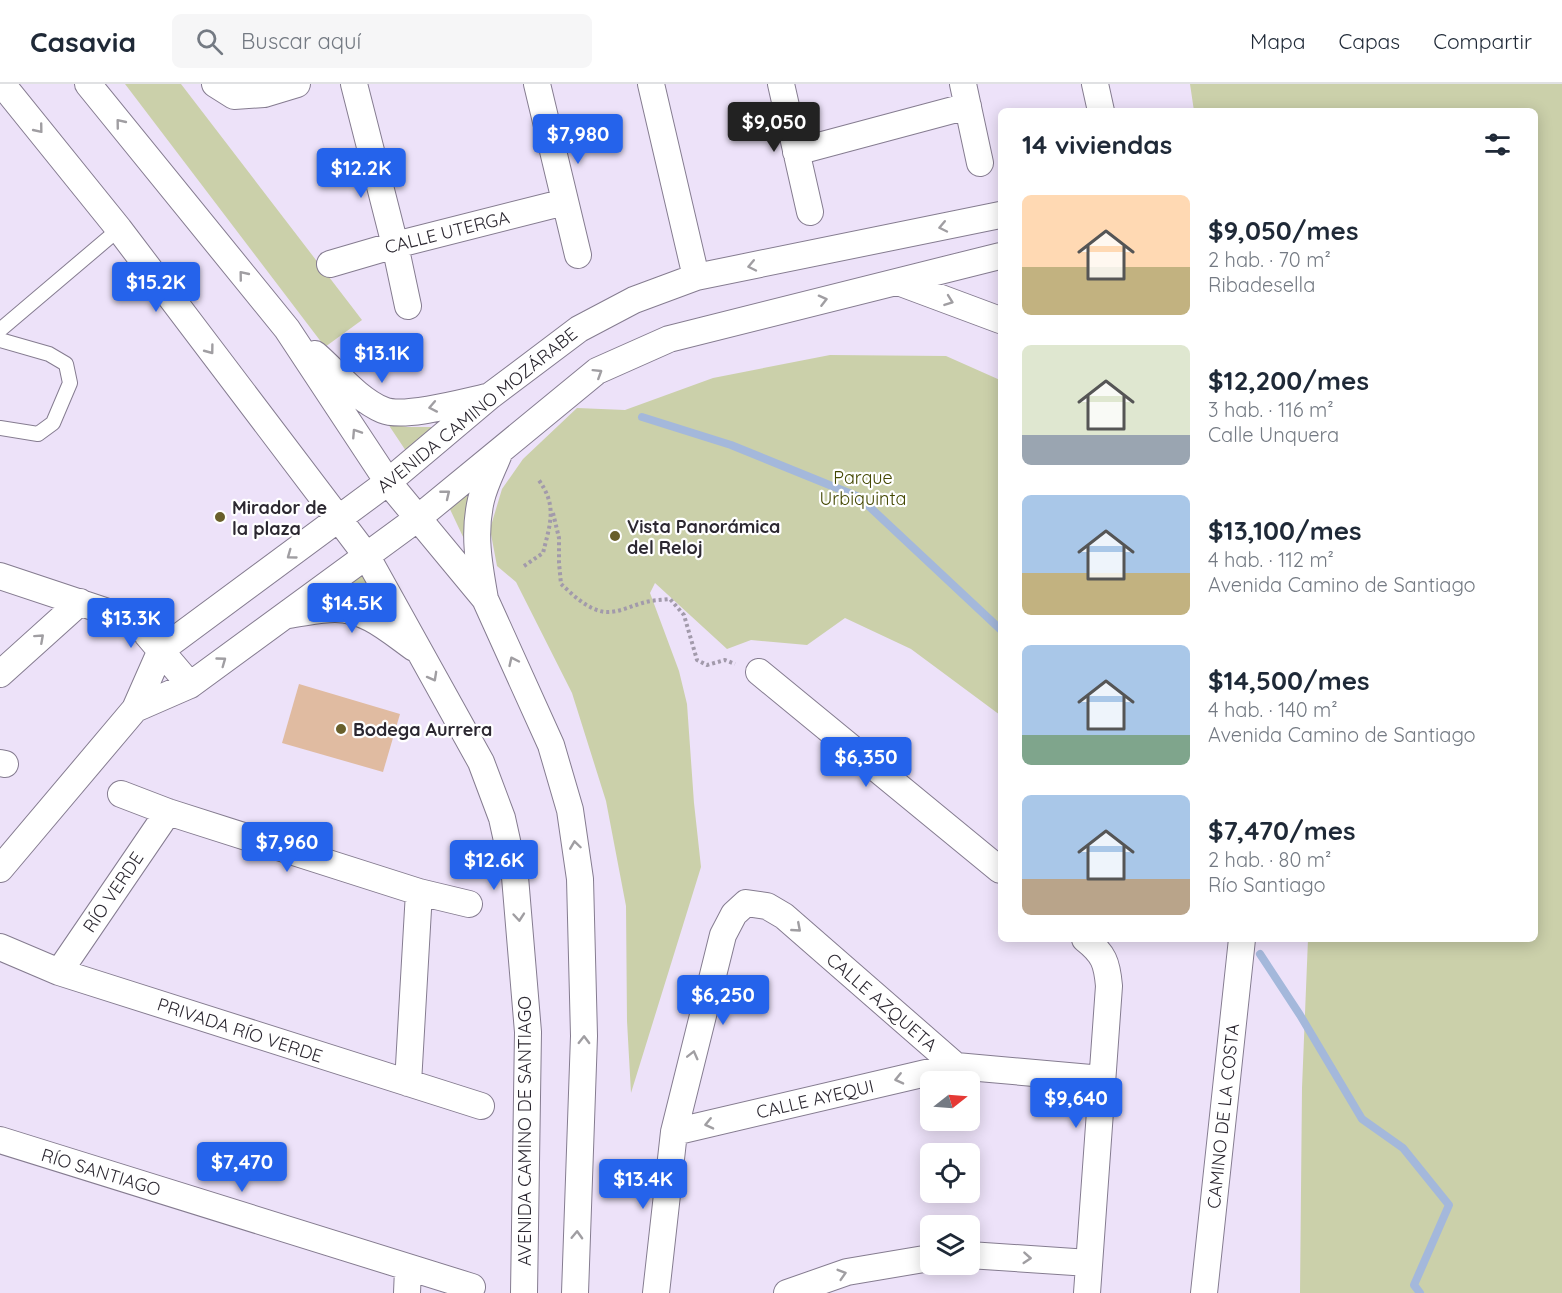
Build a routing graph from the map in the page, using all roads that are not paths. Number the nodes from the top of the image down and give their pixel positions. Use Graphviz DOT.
graph roads {
  1 [pos="2,84"];
  2 [pos="88,84"];
  3 [pos="215,84"];
  4 [pos="297,84"];
  5 [pos="354,84"];
  6 [pos="537,84"];
  7 [pos="651,84"];
  8 [pos="781,84"];
  9 [pos="1095,84"];
  10 [pos="965,95"];
  11 [pos="1100,108"];
  12 [pos="796,152"];
  13 [pos="980,163"];
  14 [pos="565,202"];
  15 [pos="810,212"];
  16 [pos="998,215"];
  17 [pos="119,229"];
  18 [pos="395,245"];
  19 [pos="578,255"];
  20 [pos="998,257"];
  21 [pos="330,264"];
  22 [pos="696,277"];
  23 [pos="898,282"];
  24 [pos="408,306"];
  25 [pos="998,319"];
  26 [pos="287,329"];
  27 [pos="0,330"];
  28 [pos="0,340"];
  29 [pos="490,396"];
  30 [pos="0,428"];
  31 [pos="501,449"];
  32 [pos="388,482"];
  33 [pos="418,518"];
  34 [pos="339,519"];
  35 [pos="366,555"];
  36 [pos="0,576"];
  37 [pos="485,599"];
  38 [pos="80,602"];
  39 [pos="285,615"];
  40 [pos="161,650"];
  41 [pos="420,652"];
  42 [pos="759,672"];
  43 [pos="0,674"];
  44 [pos="190,685"];
  45 [pos="135,709"];
  46 [pos="121,794"];
  47 [pos="168,812"];
  48 [pos="0,868"];
  49 [pos="998,868"];
  50 [pos="418,892"];
  51 [pos="469,904"];
  52 [pos="1089,942"];
  53 [pos="1242,942"];
  54 [pos="0,947"];
  55 [pos="59,972"];
  56 [pos="956,1066"];
  57 [pos="1102,1079"];
  58 [pos="408,1083"];
  59 [pos="482,1106"];
  60 [pos="674,1132"];
  61 [pos="0,1140"];
  62 [pos="980,1256"];
  63 [pos="920,1260"];
  64 [pos="1089,1263"];
  65 [pos="408,1281"];
  66 [pos="472,1287"];
  67 [pos="524,1293"];
  68 [pos="575,1293"];
  69 [pos="656,1293"];
  70 [pos="787,1293"];
  71 [pos="1087,1293"];
  72 [pos="1204,1293"];
  1 -- 17 [label="street, AVENIDA CAMINO DE SANTIAGO, one-way"];
  26 -- 2 [label="street, one-way"];
  3 -- 4 [label="street"];
  5 -- 18 [label="street"];
  6 -- 14 [label="street"];
  7 -- 22 [label="street"];
  8 -- 12 [label="street"];
  9 -- 11 [label="street"];
  10 -- 12 [label="street"];
  10 -- 13 [label="street"];
  12 -- 15 [label="street"];
  14 -- 18 [label="street, CALLE UTERGA"];
  14 -- 19 [label="street"];
  16 -- 22 [label="street, AVENIDA CAMINO MOZÁRABE, one-way"];
  17 -- 27 [label="lane"];
  17 -- 34 [label="street, AVENIDA CAMINO DE SANTIAGO, one-way"];
  18 -- 21 [label="street, CALLE UTERGA"];
  18 -- 24 [label="street"];
  20 -- 23 [label="street, AVENIDA CAMINO MOZÁRABE"];
  22 -- 29 [label="street, AVENIDA CAMINO MOZÁRABE"];
  23 -- 25 [label="street, one-way"];
  31 -- 23 [label="street, AVENIDA CAMINO MOZÁRABE, one-way"];
  29 -- 26 [label="street, one-way"];
  32 -- 26 [label="street, one-way"];
  28 -- 30 [label="lane"];
  29 -- 32 [label="street, AVENIDA CAMINO MOZÁRABE"];
  33 -- 31 [label="street, AVENIDA CAMINO MOZÁRABE, one-way"];
  31 -- 37 [label="street"];
  32 -- 33 [label="street"];
  32 -- 34 [label="street, AVENIDA CAMINO MOZÁRABE"];
  33 -- 35 [label="street, AVENIDA CAMINO MOZÁRABE"];
  33 -- 37 [label="street"];
  34 -- 35 [label="street, AVENIDA CAMINO DE SANTIAGO"];
  34 -- 40 [label="street, AVENIDA CAMINO MOZÁRABE, one-way"];
  35 -- 39 [label="street, AVENIDA CAMINO MOZÁRABE"];
  35 -- 41 [label="street, AVENIDA CAMINO DE SANTIAGO"];
  36 -- 38 [label="street"];
  68 -- 37 [label="street, one-way"];
  38 -- 40 [label="street"];
  43 -- 38 [label="street, one-way"];
  39 -- 41 [label="street"];
  44 -- 39 [label="street, AVENIDA CAMINO MOZÁRABE, one-way"];
  40 -- 44 [label="street"];
  40 -- 45 [label="street, AVENIDA CAMINO MOZÁRABE"];
  41 -- 67 [label="street, AVENIDA CAMINO DE SANTIAGO, one-way"];
  42 -- 49 [label="street"];
  44 -- 45 [label="street, AVENIDA CAMINO MOZÁRABE"];
  45 -- 48 [label="street, AVENIDA CAMINO MOZÁRABE"];
  46 -- 47 [label="street"];
  47 -- 50 [label="street"];
  47 -- 55 [label="street, RÍO VERDE"];
  50 -- 51 [label="street"];
  50 -- 58 [label="street"];
  52 -- 57 [label="street"];
  53 -- 72 [label="street, CAMINO DE LA COSTA"];
  54 -- 55 [label="street, PRIVADA RÍO VERDE"];
  55 -- 58 [label="street, PRIVADA RÍO VERDE"];
  56 -- 57 [label="street"];
  56 -- 60 [label="street, CALLE AYEQUI, one-way"];
  60 -- 56 [label="street, CALLE AZQUETA, one-way"];
  57 -- 64 [label="street"];
  58 -- 59 [label="street, PRIVADA RÍO VERDE"];
  60 -- 69 [label="street"];
  61 -- 65 [label="street, RÍO SANTIAGO"];
  62 -- 64 [label="street, one-way"];
  70 -- 63 [label="street, one-way"];
  64 -- 71 [label="street"];
  65 -- 66 [label="street, RÍO SANTIAGO"];
}
